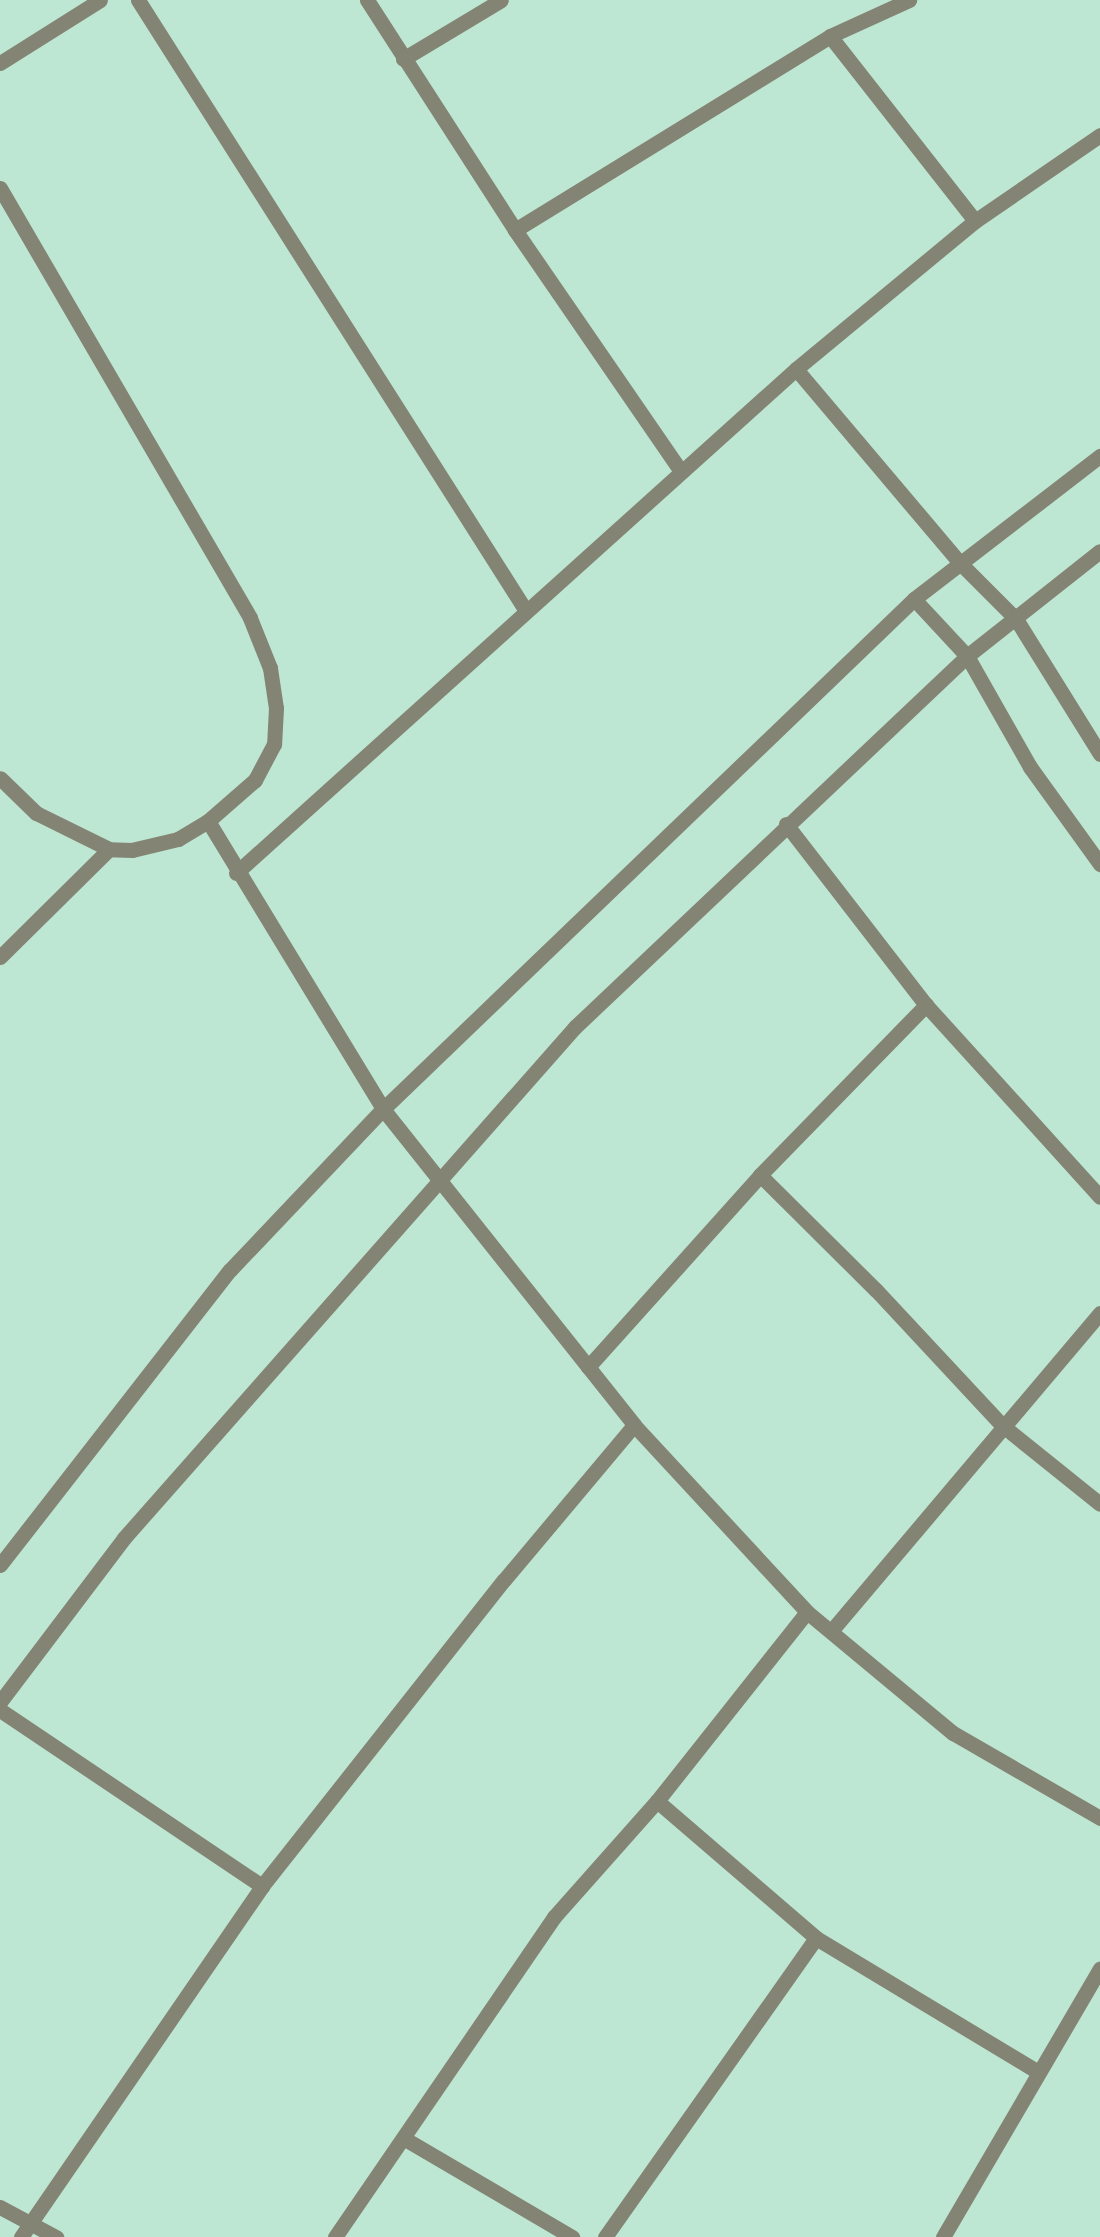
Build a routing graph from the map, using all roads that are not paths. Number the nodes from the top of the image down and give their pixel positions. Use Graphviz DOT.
graph roads {
  1 [pos="100,0"];
  2 [pos="138,0"];
  3 [pos="367,0"];
  4 [pos="501,0"];
  5 [pos="909,0"];
  6 [pos="830,36"];
  7 [pos="404,59"];
  8 [pos="0,63"];
  9 [pos="1100,135"];
  10 [pos="0,188"];
  11 [pos="975,221"];
  12 [pos="514,230"];
  13 [pos="796,369"];
  14 [pos="1100,456"];
  15 [pos="680,470"];
  16 [pos="1100,551"];
  17 [pos="961,564"];
  18 [pos="914,599"];
  19 [pos="526,611"];
  20 [pos="1016,619"];
  21 [pos="967,656"];
  22 [pos="1100,754"];
  23 [pos="0,778"];
  24 [pos="208,821"];
  25 [pos="786,824"];
  26 [pos="109,849"];
  27 [pos="1100,864"];
  28 [pos="236,873"];
  29 [pos="0,957"];
  30 [pos="926,1005"];
  31 [pos="383,1110"];
  32 [pos="760,1175"];
  33 [pos="439,1180"];
  34 [pos="1100,1197"];
  35 [pos="1100,1313"];
  36 [pos="588,1367"];
  37 [pos="634,1425"];
  38 [pos="1003,1426"];
  39 [pos="1100,1504"];
  40 [pos="0,1565"];
  41 [pos="807,1612"];
  42 [pos="832,1630"];
  43 [pos="0,1702"];
  44 [pos="0,1710"];
  45 [pos="657,1801"];
  46 [pos="1100,1818"];
  47 [pos="262,1886"];
  48 [pos="816,1938"];
  49 [pos="1100,1968"];
  50 [pos="1038,2072"];
  51 [pos="405,2139"];
  52 [pos="0,2207"];
  53 [pos="29,2223"];
  54 [pos="21,2237"];
  55 [pos="56,2237"];
  56 [pos="335,2237"];
  57 [pos="572,2237"];
  58 [pos="605,2237"];
  59 [pos="943,2237"];
  1 -- 8 [label="street"];
  2 -- 19 [label="street"];
  3 -- 7 [label="street"];
  4 -- 7 [label="street"];
  5 -- 6 [label="street"];
  6 -- 11 [label="street"];
  6 -- 12 [label="street"];
  7 -- 12 [label="street"];
  9 -- 11 [label="street"];
  10 -- 24 [label="street"];
  11 -- 13 [label="street"];
  12 -- 15 [label="street"];
  13 -- 15 [label="street"];
  13 -- 17 [label="street"];
  14 -- 17 [label="street"];
  15 -- 19 [label="street"];
  16 -- 20 [label="street"];
  17 -- 18 [label="street"];
  17 -- 20 [label="street"];
  18 -- 21 [label="street"];
  18 -- 31 [label="street"];
  19 -- 28 [label="street"];
  20 -- 21 [label="street"];
  20 -- 22 [label="street"];
  21 -- 25 [label="street"];
  21 -- 27 [label="street"];
  23 -- 26 [label="street"];
  24 -- 26 [label="street"];
  24 -- 28 [label="street"];
  25 -- 30 [label="street"];
  25 -- 33 [label="street"];
  26 -- 29 [label="street"];
  28 -- 31 [label="street"];
  30 -- 32 [label="street"];
  30 -- 34 [label="street"];
  31 -- 33 [label="street"];
  31 -- 40 [label="street"];
  32 -- 36 [label="street"];
  32 -- 38 [label="street"];
  33 -- 36 [label="street"];
  33 -- 43 [label="street"];
  35 -- 38 [label="street"];
  36 -- 37 [label="street"];
  37 -- 41 [label="street"];
  37 -- 47 [label="street"];
  38 -- 39 [label="street"];
  38 -- 42 [label="street"];
  41 -- 42 [label="street"];
  41 -- 45 [label="street"];
  42 -- 46 [label="street"];
  44 -- 47 [label="street"];
  45 -- 48 [label="street"];
  45 -- 51 [label="street"];
  47 -- 53 [label="street"];
  48 -- 50 [label="street"];
  48 -- 58 [label="street"];
  49 -- 50 [label="street"];
  50 -- 59 [label="street"];
  51 -- 56 [label="street"];
  51 -- 57 [label="street"];
  52 -- 53 [label="street"];
  53 -- 54 [label="street"];
  53 -- 55 [label="street"];
}
